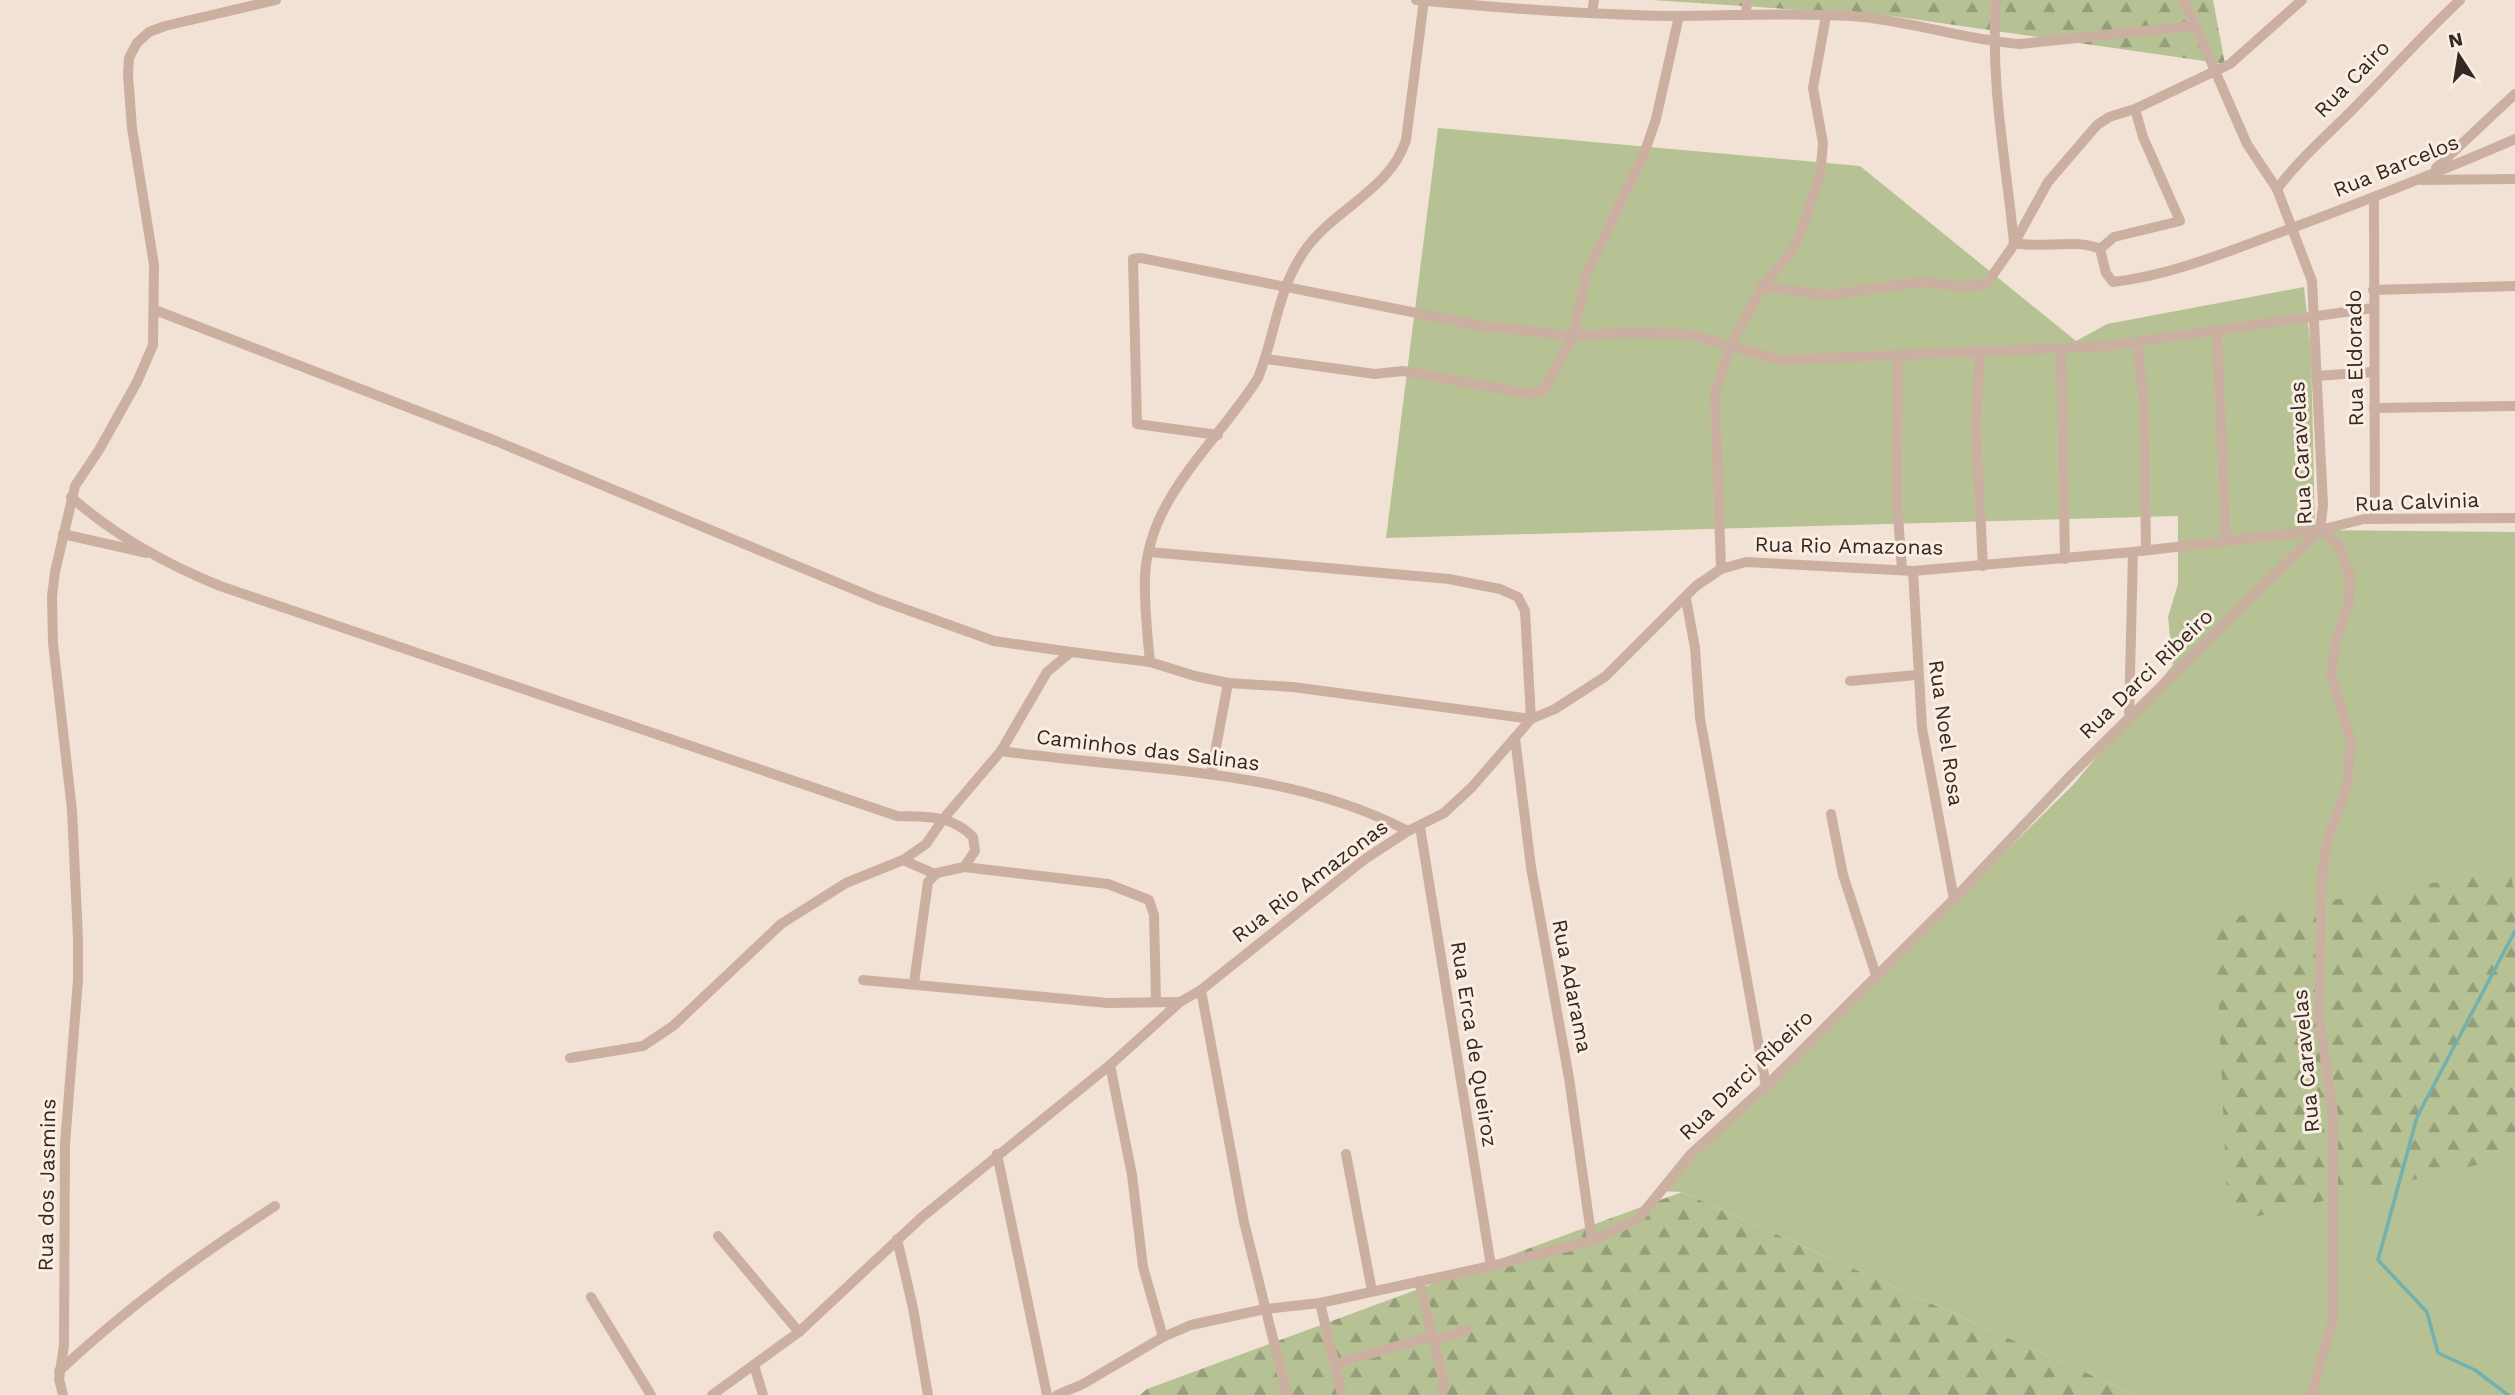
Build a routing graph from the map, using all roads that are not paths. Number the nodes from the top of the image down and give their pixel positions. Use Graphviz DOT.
graph roads {
  1 [pos="276,0"];
  2 [pos="1416,0"];
  3 [pos="1424,0"];
  4 [pos="1594,0"];
  5 [pos="1747,0"];
  6 [pos="1996,0"];
  7 [pos="2184,0"];
  8 [pos="2302,0"];
  9 [pos="2460,0"];
  10 [pos="1592,13"];
  11 [pos="1746,13"];
  12 [pos="1679,16"];
  13 [pos="1826,16"];
  14 [pos="2193,26"];
  15 [pos="1993,42"];
  16 [pos="2215,71"];
  17 [pos="2515,94"];
  18 [pos="2135,108"];
  19 [pos="2515,139"];
  20 [pos="2428,175"];
  21 [pos="2515,179"];
  22 [pos="2416,180"];
  23 [pos="2277,189"];
  24 [pos="2374,197"];
  25 [pos="2292,228"];
  26 [pos="2014,243"];
  27 [pos="2100,249"];
  28 [pos="2515,286"];
  29 [pos="1762,287"];
  30 [pos="1283,288"];
  31 [pos="2373,290"];
  32 [pos="2373,308"];
  33 [pos="155,310"];
  34 [pos="2314,315"];
  35 [pos="2217,331"];
  36 [pos="1573,336"];
  37 [pos="2137,342"];
  38 [pos="1731,345"];
  39 [pos="2061,349"];
  40 [pos="1980,350"];
  41 [pos="1898,355"];
  42 [pos="1266,359"];
  43 [pos="2374,372"];
  44 [pos="2316,376"];
  45 [pos="2515,406"];
  46 [pos="2374,408"];
  47 [pos="1218,435"];
  48 [pos="71,497"];
  49 [pos="2515,518"];
  50 [pos="2375,519"];
  51 [pos="2320,530"];
  52 [pos="62,534"];
  53 [pos="2226,540"];
  54 [pos="2146,550"];
  55 [pos="1149,552"];
  56 [pos="2133,552"];
  57 [pos="153,555"];
  58 [pos="2065,559"];
  59 [pos="1983,566"];
  60 [pos="1721,569"];
  61 [pos="1907,571"];
  62 [pos="1686,599"];
  63 [pos="1071,652"];
  64 [pos="1150,662"];
  65 [pos="1916,675"];
  66 [pos="1850,681"];
  67 [pos="1228,682"];
  68 [pos="2129,717"];
  69 [pos="1531,719"];
  70 [pos="1515,738"];
  71 [pos="1002,751"];
  72 [pos="1211,774"];
  73 [pos="1831,814"];
  74 [pos="944,818"];
  75 [pos="1420,827"];
  76 [pos="1408,831"];
  77 [pos="903,860"];
  78 [pos="964,867"];
  79 [pos="934,874"];
  80 [pos="1954,899"];
  81 [pos="1876,975"];
  82 [pos="863,980"];
  83 [pos="914,983"];
  84 [pos="1200,990"];
  85 [pos="1156,1002"];
  86 [pos="1180,1002"];
  87 [pos="570,1058"];
  88 [pos="1111,1065"];
  89 [pos="1766,1086"];
  90 [pos="997,1154"];
  91 [pos="1346,1154"];
  92 [pos="275,1206"];
  93 [pos="718,1236"];
  94 [pos="897,1240"];
  95 [pos="1592,1241"];
  96 [pos="1491,1266"];
  97 [pos="1419,1281"];
  98 [pos="1372,1291"];
  99 [pos="591,1297"];
  100 [pos="1320,1303"];
  101 [pos="1265,1309"];
  102 [pos="1467,1330"];
  103 [pos="799,1332"];
  104 [pos="1163,1337"];
  105 [pos="1433,1338"];
  106 [pos="1335,1364"];
  107 [pos="754,1365"];
  108 [pos="59,1371"];
  109 [pos="60,1394"];
  110 [pos="651,1395"];
  111 [pos="712,1395"];
  112 [pos="763,1395"];
  113 [pos="928,1395"];
  114 [pos="1047,1395"];
  115 [pos="1056,1395"];
  116 [pos="1286,1395"];
  117 [pos="1342,1395"];
  118 [pos="1441,1395"];
  119 [pos="2312,1395"];
  1 -- 33 [label="street"];
  2 -- 3 [label="street"];
  3 -- 10 [label="street"];
  3 -- 30 [label="street"];
  4 -- 10 [label="street"];
  5 -- 11 [label="street"];
  6 -- 15 [label="street"];
  7 -- 14 [label="street, Rua Caravelas"];
  8 -- 16 [label="street"];
  9 -- 23 [label="street, Rua Cairo"];
  10 -- 12 [label="street"];
  11 -- 12 [label="street"];
  11 -- 13 [label="street"];
  12 -- 36 [label="street"];
  13 -- 15 [label="street"];
  13 -- 29 [label="street"];
  14 -- 15 [label="street"];
  14 -- 16 [label="street, Rua Caravelas"];
  15 -- 26 [label="street"];
  16 -- 18 [label="street"];
  16 -- 23 [label="street, Rua Caravelas"];
  17 -- 20 [label="street"];
  18 -- 26 [label="street"];
  18 -- 27 [label="street"];
  19 -- 20 [label="street, Rua Barcelos"];
  20 -- 22 [label="street, Rua Barcelos"];
  21 -- 22 [label="street"];
  22 -- 24 [label="street, Rua Barcelos"];
  23 -- 25 [label="street, Rua Caravelas"];
  24 -- 25 [label="street, Rua Barcelos"];
  24 -- 31 [label="street, Rua Eldorado"];
  25 -- 27 [label="street, Rua Barcelos"];
  25 -- 34 [label="street, Rua Caravelas"];
  26 -- 27 [label="street"];
  26 -- 29 [label="street"];
  28 -- 31 [label="street"];
  29 -- 38 [label="street"];
  30 -- 36 [label="street"];
  30 -- 42 [label="street"];
  30 -- 47 [label="street"];
  31 -- 32 [label="street, Rua Eldorado"];
  32 -- 34 [label="street"];
  32 -- 43 [label="street, Rua Eldorado"];
  33 -- 48 [label="street, Rua dos Jasmins"];
  33 -- 63 [label="street"];
  34 -- 35 [label="street"];
  34 -- 44 [label="street, Rua Caravelas"];
  35 -- 37 [label="street"];
  35 -- 53 [label="street"];
  36 -- 38 [label="street"];
  36 -- 42 [label="street"];
  37 -- 39 [label="street"];
  37 -- 54 [label="street"];
  38 -- 41 [label="street"];
  38 -- 60 [label="street"];
  39 -- 40 [label="street"];
  39 -- 58 [label="street"];
  40 -- 41 [label="street"];
  40 -- 59 [label="street"];
  41 -- 61 [label="street, Rua Noel Rosa"];
  42 -- 47 [label="street"];
  43 -- 44 [label="street"];
  43 -- 46 [label="street, Rua Eldorado"];
  44 -- 51 [label="street, Rua Caravelas"];
  45 -- 46 [label="street"];
  46 -- 50 [label="street, Rua Eldorado"];
  47 -- 55 [label="street"];
  48 -- 52 [label="street, Rua dos Jasmins"];
  48 -- 57 [label="street"];
  49 -- 50 [label="street, Rua Calvinia"];
  50 -- 51 [label="street, Rua Calvinia"];
  51 -- 53 [label="street, Rua Rio Amazonas"];
  51 -- 68 [label="street, Rua Darci Ribeiro"];
  51 -- 119 [label="street, Rua Caravelas"];
  52 -- 57 [label="street"];
  52 -- 108 [label="street, Rua dos Jasmins"];
  53 -- 54 [label="street, Rua Rio Amazonas"];
  54 -- 56 [label="street, Rua Rio Amazonas"];
  55 -- 64 [label="street"];
  55 -- 69 [label="street"];
  56 -- 58 [label="street, Rua Rio Amazonas"];
  56 -- 68 [label="street"];
  57 -- 74 [label="street"];
  58 -- 59 [label="street, Rua Rio Amazonas"];
  59 -- 61 [label="street, Rua Rio Amazonas"];
  60 -- 61 [label="street, Rua Rio Amazonas"];
  60 -- 62 [label="street, Rua Rio Amazonas"];
  61 -- 65 [label="street, Rua Noel Rosa"];
  62 -- 69 [label="street, Rua Rio Amazonas"];
  62 -- 89 [label="street"];
  63 -- 64 [label="street"];
  63 -- 71 [label="street"];
  64 -- 67 [label="street"];
  65 -- 66 [label="street"];
  65 -- 80 [label="street, Rua Noel Rosa"];
  67 -- 69 [label="street"];
  67 -- 72 [label="street"];
  68 -- 80 [label="street, Rua Darci Ribeiro"];
  69 -- 70 [label="street, Rua Rio Amazonas"];
  70 -- 75 [label="street, Rua Rio Amazonas"];
  70 -- 95 [label="street, Rua Adarama"];
  71 -- 72 [label="street, Caminhos das Salinas"];
  71 -- 74 [label="street"];
  72 -- 76 [label="street, Caminhos das Salinas"];
  73 -- 81 [label="street"];
  74 -- 77 [label="street"];
  74 -- 78 [label="street"];
  75 -- 76 [label="street, Rua Rio Amazonas"];
  75 -- 96 [label="street, Rua Erca de Queiroz"];
  76 -- 84 [label="street, Rua Rio Amazonas"];
  77 -- 79 [label="street"];
  77 -- 87 [label="street"];
  78 -- 79 [label="street"];
  78 -- 85 [label="street"];
  79 -- 83 [label="street"];
  80 -- 81 [label="street, Rua Darci Ribeiro"];
  81 -- 89 [label="street, Rua Darci Ribeiro"];
  82 -- 83 [label="street"];
  83 -- 85 [label="street"];
  84 -- 86 [label="street, Rua Rio Amazonas"];
  84 -- 101 [label="street"];
  85 -- 86 [label="street"];
  86 -- 88 [label="street, Rua Rio Amazonas"];
  88 -- 90 [label="street, Rua Rio Amazonas"];
  88 -- 104 [label="street"];
  89 -- 95 [label="street, Rua Darci Ribeiro"];
  90 -- 94 [label="street, Rua Rio Amazonas"];
  90 -- 114 [label="street"];
  91 -- 98 [label="street"];
  92 -- 108 [label="street"];
  93 -- 103 [label="street"];
  94 -- 103 [label="street, Rua Rio Amazonas"];
  94 -- 113 [label="street"];
  95 -- 96 [label="street, Rua Darci Ribeiro"];
  96 -- 97 [label="street, Rua Darci Ribeiro"];
  97 -- 98 [label="street, Rua Darci Ribeiro"];
  97 -- 105 [label="street"];
  98 -- 100 [label="street, Rua Darci Ribeiro"];
  99 -- 110 [label="street"];
  100 -- 101 [label="street, Rua Darci Ribeiro"];
  100 -- 106 [label="street"];
  101 -- 104 [label="street, Rua Darci Ribeiro"];
  101 -- 116 [label="street"];
  102 -- 105 [label="street"];
  103 -- 107 [label="street, Rua Rio Amazonas"];
  104 -- 115 [label="street, Rua Darci Ribeiro"];
  105 -- 106 [label="street"];
  105 -- 118 [label="street"];
  106 -- 117 [label="street"];
  107 -- 111 [label="street, Rua Rio Amazonas"];
  107 -- 112 [label="street"];
  108 -- 109 [label="street, Rua dos Jasmins"];
}
